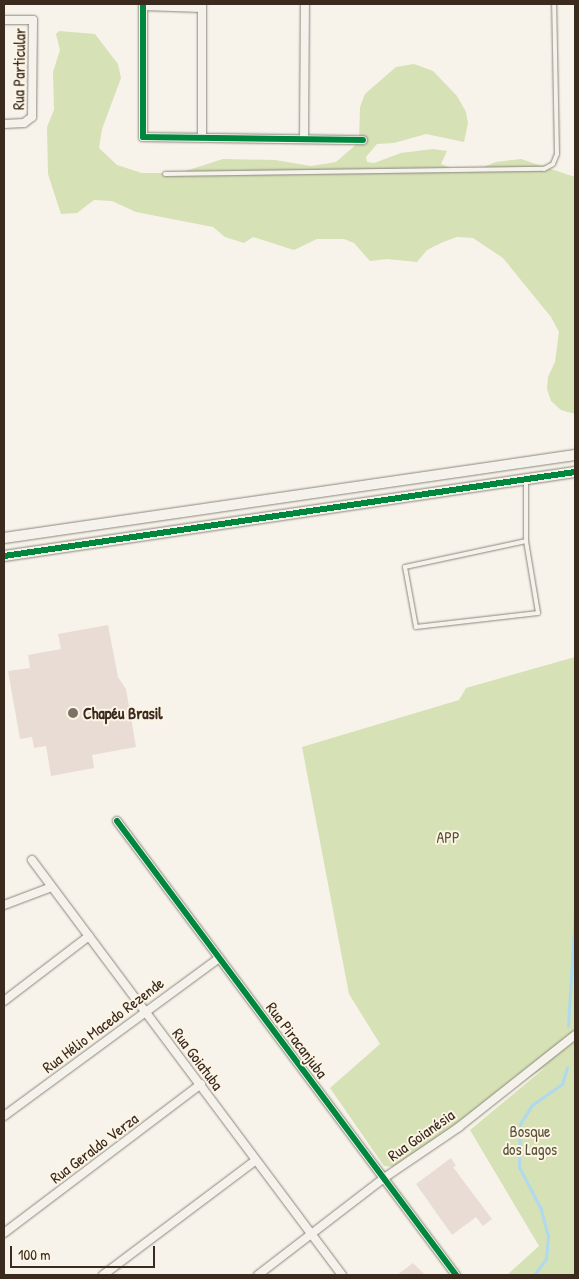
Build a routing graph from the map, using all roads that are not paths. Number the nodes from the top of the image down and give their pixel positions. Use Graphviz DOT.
graph roads {
  1 [pos="305,4"];
  2 [pos="554,4"];
  3 [pos="143,5"];
  4 [pos="202,6"];
  5 [pos="4,20"];
  6 [pos="4,124"];
  7 [pos="202,138"];
  8 [pos="304,139"];
  9 [pos="362,140"];
  10 [pos="165,174"];
  11 [pos="575,455"];
  12 [pos="575,472"];
  13 [pos="526,480"];
  14 [pos="4,538"];
  15 [pos="526,541"];
  16 [pos="4,556"];
  17 [pos="117,821"];
  18 [pos="32,860"];
  19 [pos="52,887"];
  20 [pos="4,905"];
  21 [pos="89,936"];
  22 [pos="219,958"];
  23 [pos="4,1002"];
  24 [pos="144,1010"];
  25 [pos="575,1035"];
  26 [pos="201,1084"];
  27 [pos="4,1116"];
  28 [pos="256,1160"];
  29 [pos="384,1178"];
  30 [pos="4,1233"];
  31 [pos="312,1235"];
  32 [pos="103,1275"];
  33 [pos="258,1275"];
  34 [pos="342,1275"];
  35 [pos="456,1275"];
  1 -- 8 [label="street"];
  2 -- 10 [label="lane"];
  3 -- 4 [label="street"];
  3 -- 7 [label="street"];
  4 -- 7 [label="street"];
  5 -- 6 [label="street, Rua Particular"];
  7 -- 8 [label="street"];
  8 -- 9 [label="street"];
  11 -- 14 [label="street"];
  12 -- 13 [label="street"];
  13 -- 15 [label="lane"];
  13 -- 16 [label="street"];
  15 -- 15 [label="lane"];
  17 -- 22 [label="street, Rua Piracanjuba"];
  18 -- 19 [label="street, Rua Goiatuba"];
  19 -- 20 [label="street"];
  19 -- 21 [label="street, Rua Goiatuba"];
  21 -- 23 [label="street"];
  21 -- 24 [label="street, Rua Goiatuba"];
  22 -- 24 [label="street, Rua Hélio Macedo Rezende"];
  22 -- 29 [label="street, Rua Piracanjuba"];
  24 -- 26 [label="street, Rua Goiatuba"];
  24 -- 27 [label="street, Rua Hélio Macedo Rezende"];
  25 -- 29 [label="street, Rua Goianésia"];
  26 -- 28 [label="street, Rua Goiatuba"];
  26 -- 30 [label="street, Rua Geraldo Verza"];
  28 -- 31 [label="street, Rua Goiatuba"];
  28 -- 32 [label="street"];
  29 -- 31 [label="street, Rua Goianésia"];
  29 -- 35 [label="street, Rua Piracanjuba"];
  31 -- 33 [label="street, Rua Goianésia"];
  31 -- 34 [label="street, Rua Goiatuba"];
}
